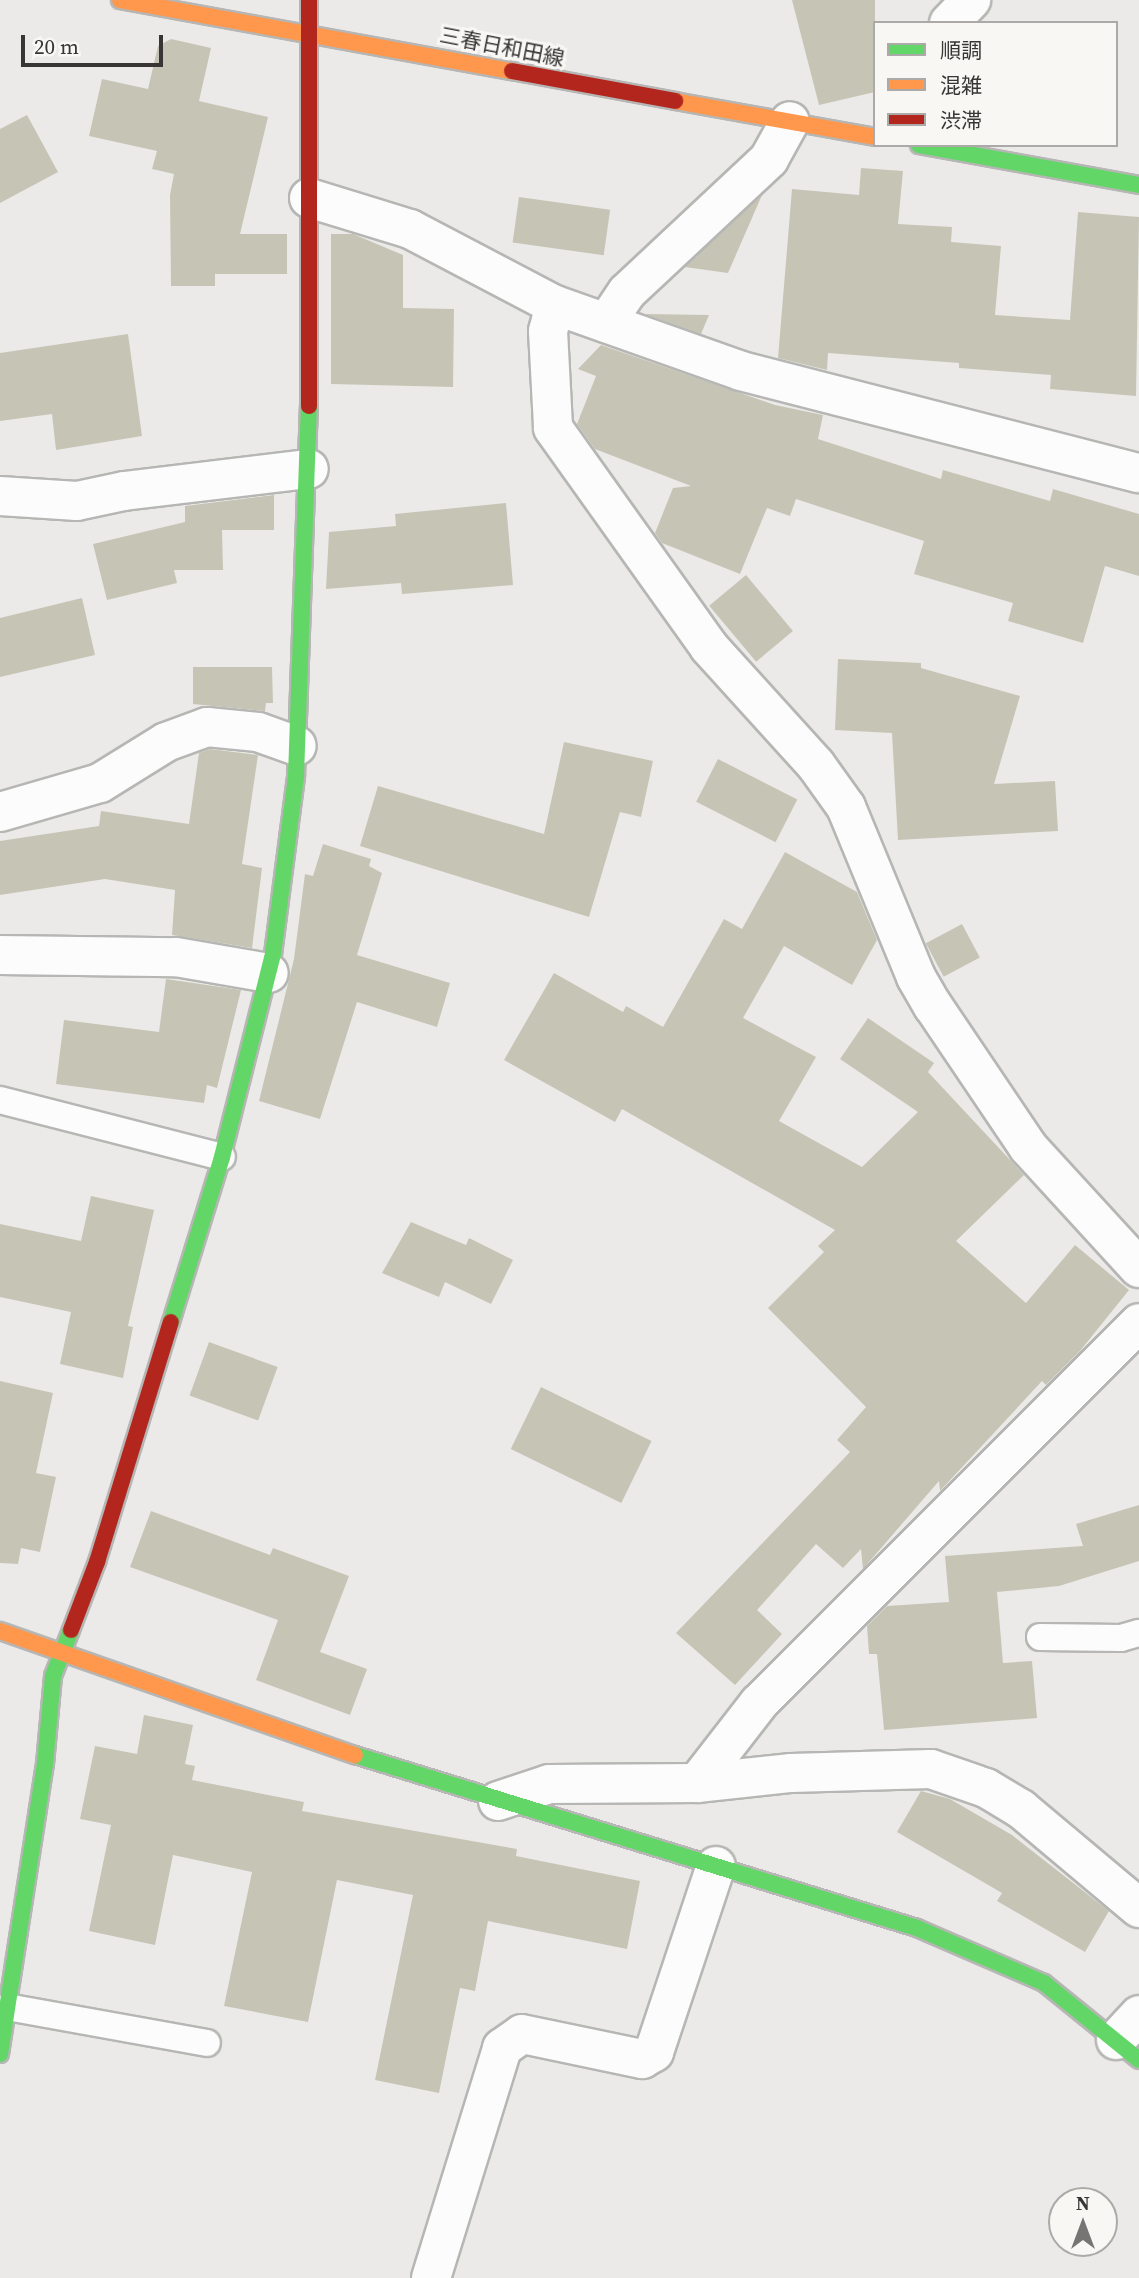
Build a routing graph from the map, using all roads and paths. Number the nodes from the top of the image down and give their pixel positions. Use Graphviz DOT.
graph roads {
  1 [pos="120,0"];
  2 [pos="309,0"];
  3 [pos="971,0"];
  4 [pos="951,21"];
  5 [pos="307,31"];
  6 [pos="790,121"];
  7 [pos="873,137"];
  8 [pos="932,147"];
  9 [pos="1139,185"];
  10 [pos="309,198"];
  11 [pos="555,305"];
  12 [pos="607,323"];
  13 [pos="309,469"];
  14 [pos="1139,473"];
  15 [pos="0,496"];
  16 [pos="297,746"];
  17 [pos="0,812"];
  18 [pos="0,955"];
  19 [pos="269,973"];
  20 [pos="0,1100"];
  21 [pos="222,1157"];
  22 [pos="1139,1268"];
  23 [pos="1139,1323"];
  24 [pos="0,1631"];
  25 [pos="1139,1633"];
  26 [pos="1040,1637"];
  27 [pos="64,1651"];
  28 [pos="697,1783"];
  29 [pos="498,1801"];
  30 [pos="716,1866"];
  31 [pos="1139,1908"];
  32 [pos="7,2007"];
  33 [pos="1131,2038"];
  34 [pos="207,2043"];
  35 [pos="0,2054"];
  36 [pos="431,2278"];
  1 -- 5 [label="street, 三春日和田線"];
  2 -- 5 [label="street"];
  3 -- 4 [label="street"];
  5 -- 6 [label="street, 三春日和田線"];
  5 -- 10 [label="street"];
  6 -- 7 [label="street, 三春日和田線"];
  6 -- 12 [label="street"];
  8 -- 9 [label="street"];
  10 -- 11 [label="street"];
  10 -- 13 [label="street"];
  11 -- 12 [label="street"];
  11 -- 22 [label="street"];
  12 -- 14 [label="street"];
  13 -- 15 [label="street"];
  13 -- 16 [label="street"];
  16 -- 17 [label="street"];
  16 -- 19 [label="street"];
  18 -- 19 [label="street"];
  19 -- 21 [label="street"];
  20 -- 21 [label="lane"];
  21 -- 27 [label="street"];
  23 -- 28 [label="street"];
  24 -- 27 [label="street"];
  25 -- 26 [label="lane"];
  27 -- 29 [label="street"];
  27 -- 32 [label="street"];
  28 -- 29 [label="street"];
  28 -- 31 [label="street"];
  29 -- 30 [label="street"];
  30 -- 33 [label="street"];
  30 -- 36 [label="street"];
  32 -- 34 [label="lane"];
  32 -- 35 [label="street"];
}
